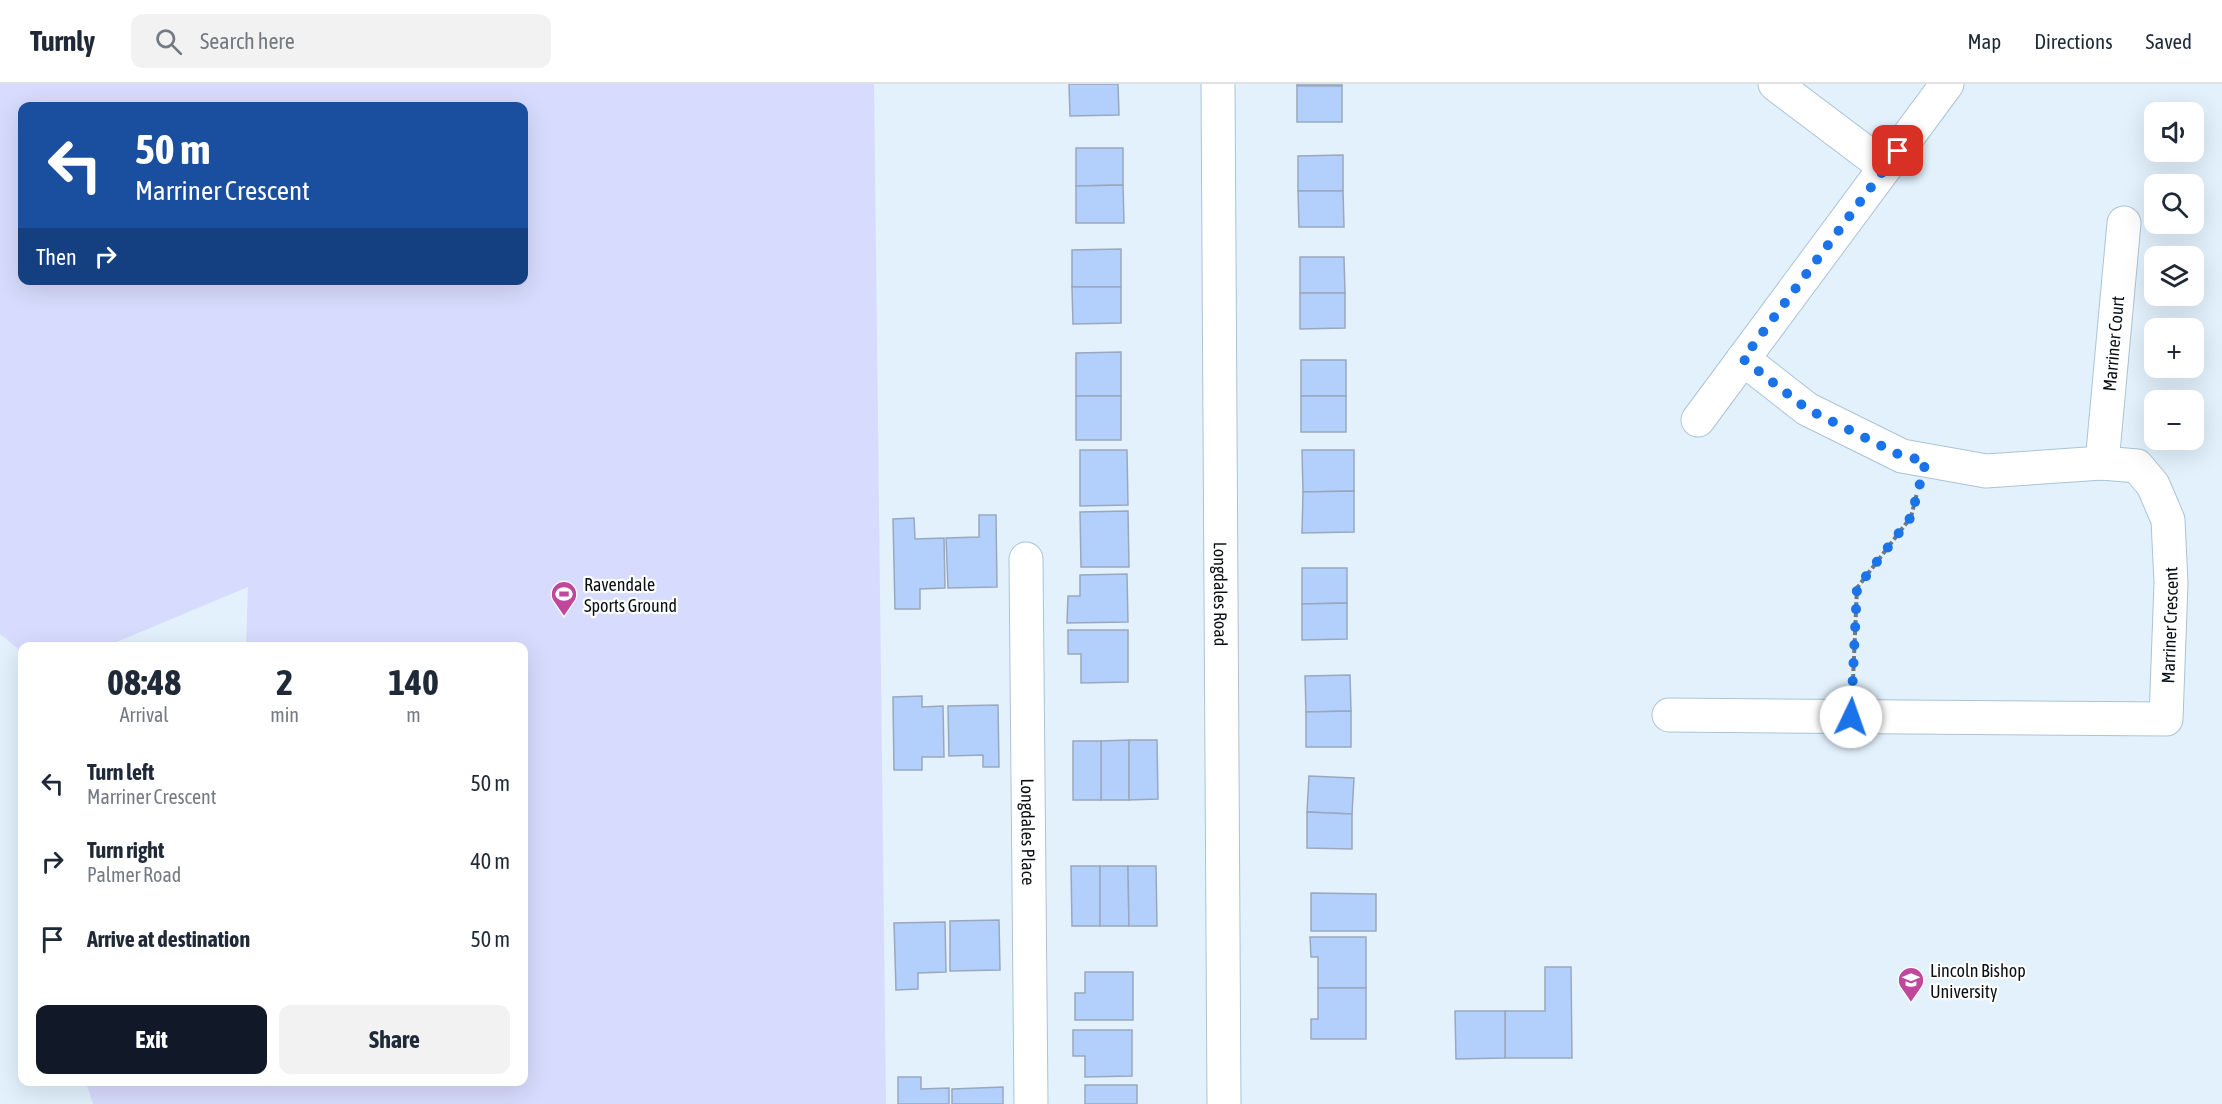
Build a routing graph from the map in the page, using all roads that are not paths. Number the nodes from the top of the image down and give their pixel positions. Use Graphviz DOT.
graph roads {
  1 [pos="1218,84"];
  2 [pos="1775,84"];
  3 [pos="1947,84"];
  4 [pos="1885,167"];
  5 [pos="2124,223"];
  6 [pos="1743,359"];
  7 [pos="1698,420"];
  8 [pos="2102,464"];
  9 [pos="1026,559"];
  10 [pos="1669,715"];
  11 [pos="1031,1104"];
  12 [pos="1224,1104"];
  1 -- 12 [label="street, Longdales Road"];
  2 -- 4 [label="street"];
  3 -- 4 [label="street"];
  4 -- 6 [label="street"];
  5 -- 8 [label="street, Marriner Court"];
  6 -- 7 [label="street"];
  6 -- 8 [label="street, Marriner Crescent"];
  8 -- 10 [label="street, Marriner Crescent"];
  9 -- 11 [label="street, Longdales Place"];
}
